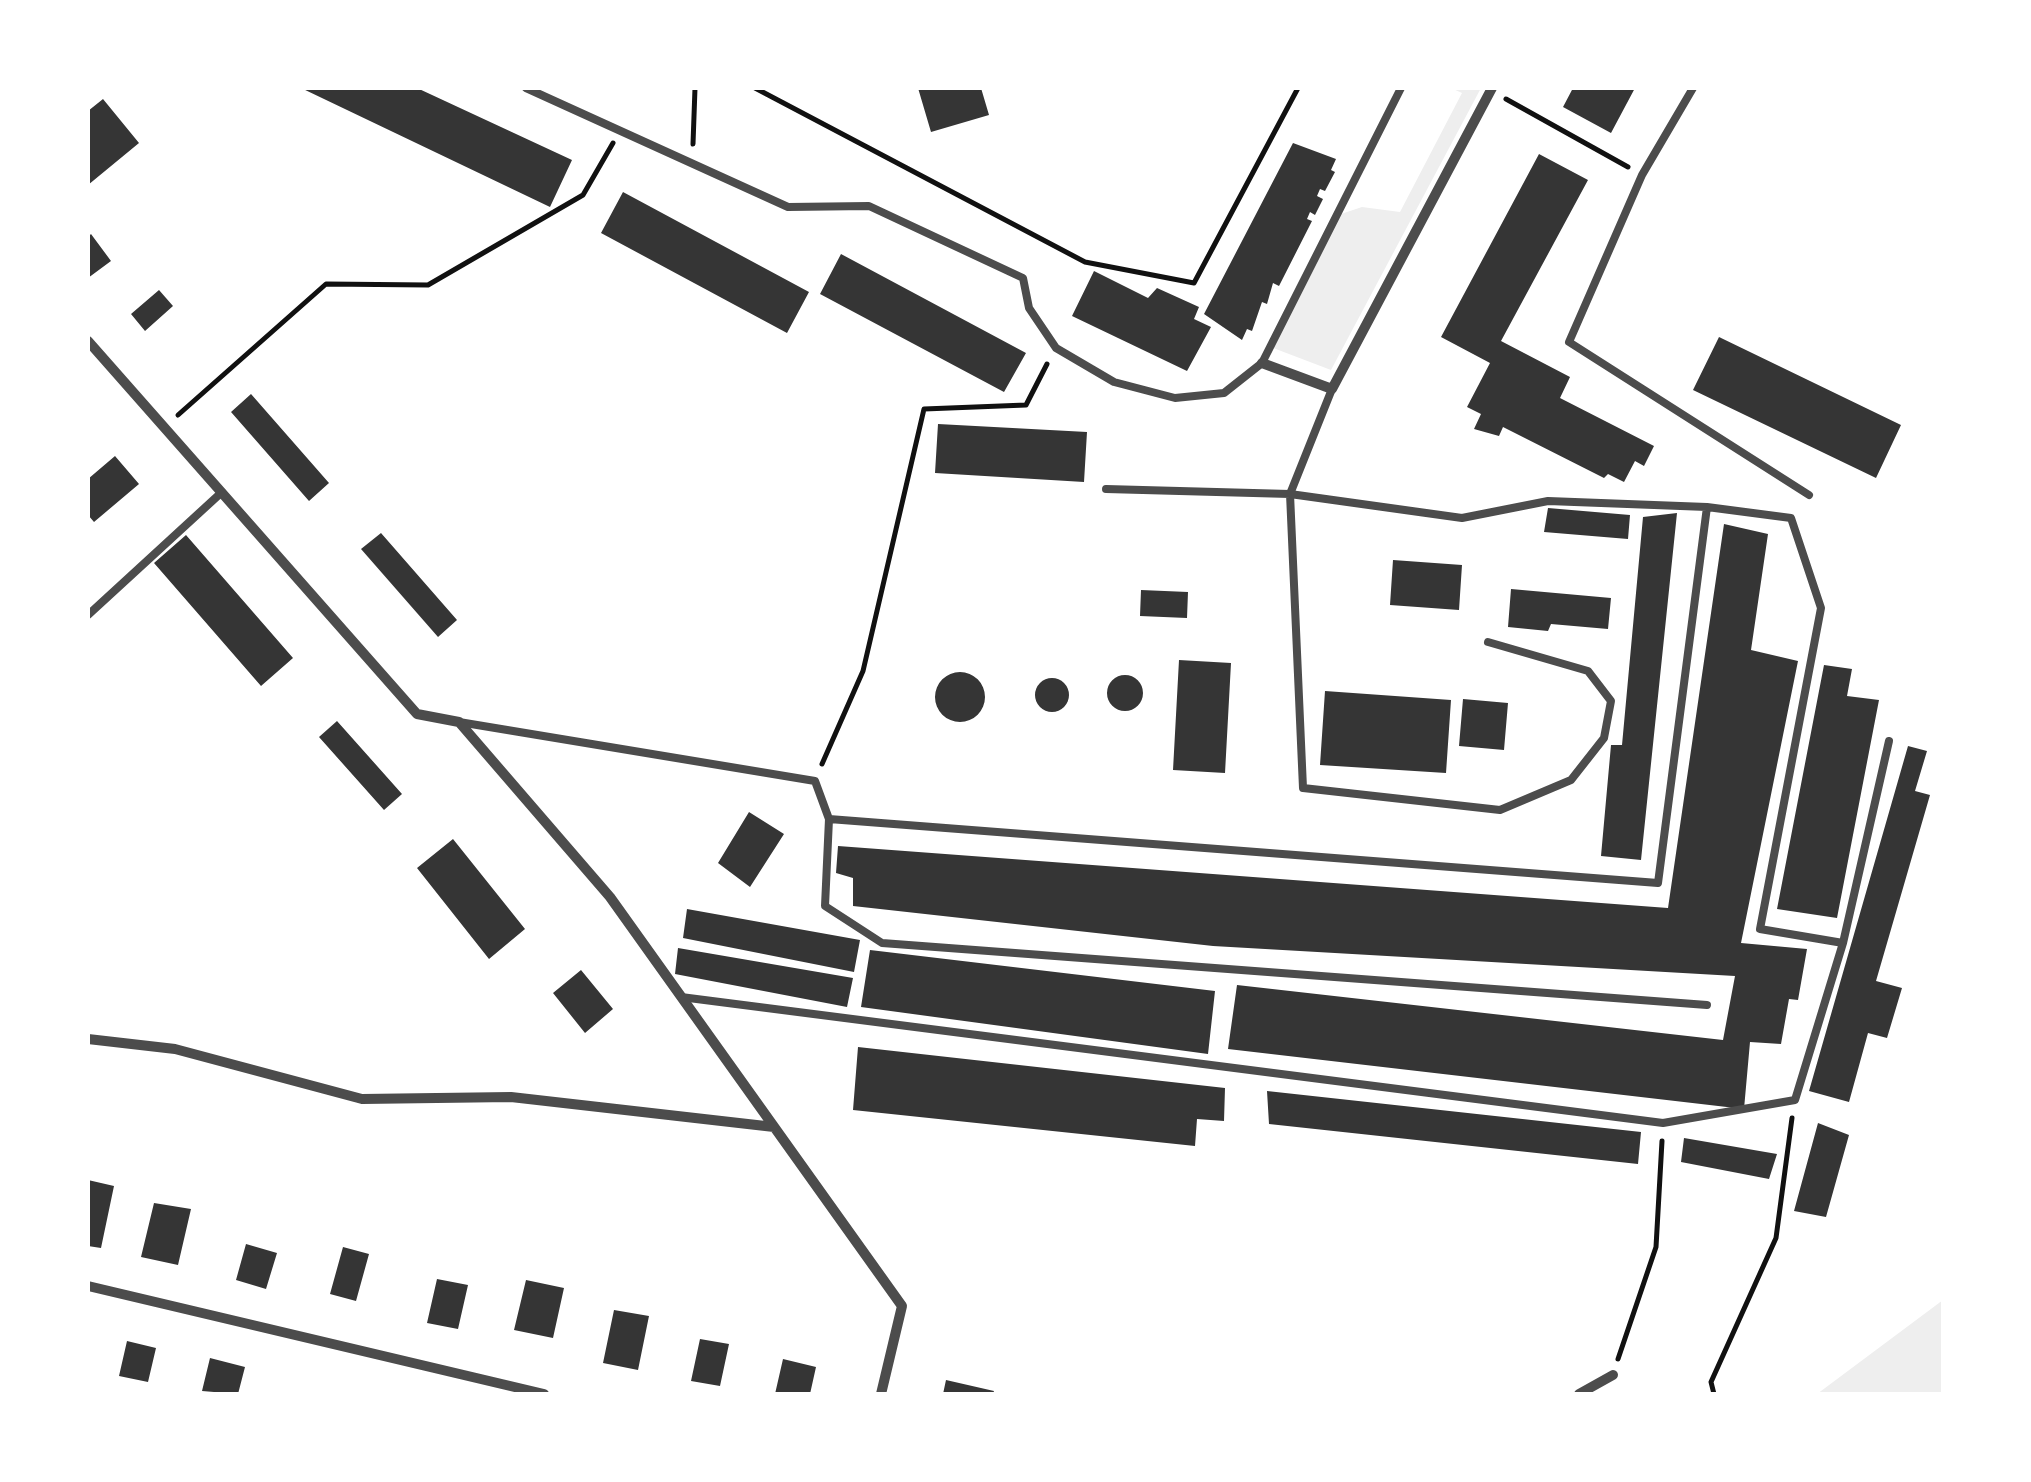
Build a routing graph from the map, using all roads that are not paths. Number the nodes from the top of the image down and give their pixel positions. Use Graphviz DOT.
graph roads {
  1 [pos="526,88"];
  2 [pos="1401,88"];
  3 [pos="1693,88"];
  4 [pos="1491,89"];
  5 [pos="88,341"];
  6 [pos="1262,363"];
  7 [pos="1332,390"];
  8 [pos="1106,489"];
  9 [pos="222,492"];
  10 [pos="1290,494"];
  11 [pos="1809,495"];
  12 [pos="1707,506"];
  13 [pos="88,614"];
  14 [pos="1488,642"];
  15 [pos="459,722"];
  16 [pos="1889,742"];
  17 [pos="829,819"];
  18 [pos="1843,943"];
  19 [pos="681,997"];
  20 [pos="1707,1005"];
  21 [pos="88,1039"];
  22 [pos="774,1127"];
  23 [pos="88,1286"];
  24 [pos="1613,1375"];
  25 [pos="544,1394"];
  26 [pos="882,1394"];
  27 [pos="1580,1394"];
  1 -- 6 [label="lane"];
  2 -- 6 [label="lane"];
  3 -- 11 [label="lane"];
  4 -- 7 [label="street"];
  5 -- 9 [label="street"];
  6 -- 7 [label="street"];
  7 -- 10 [label="lane"];
  8 -- 10 [label="lane"];
  9 -- 13 [label="lane"];
  9 -- 15 [label="street"];
  10 -- 12 [label="lane"];
  10 -- 14 [label="lane"];
  12 -- 17 [label="lane"];
  12 -- 18 [label="lane"];
  15 -- 17 [label="lane"];
  15 -- 19 [label="street"];
  16 -- 18 [label="lane"];
  17 -- 20 [label="lane"];
  18 -- 19 [label="lane"];
  19 -- 22 [label="street"];
  21 -- 22 [label="street"];
  22 -- 26 [label="street"];
  23 -- 25 [label="street"];
  24 -- 27 [label="street"];
}
